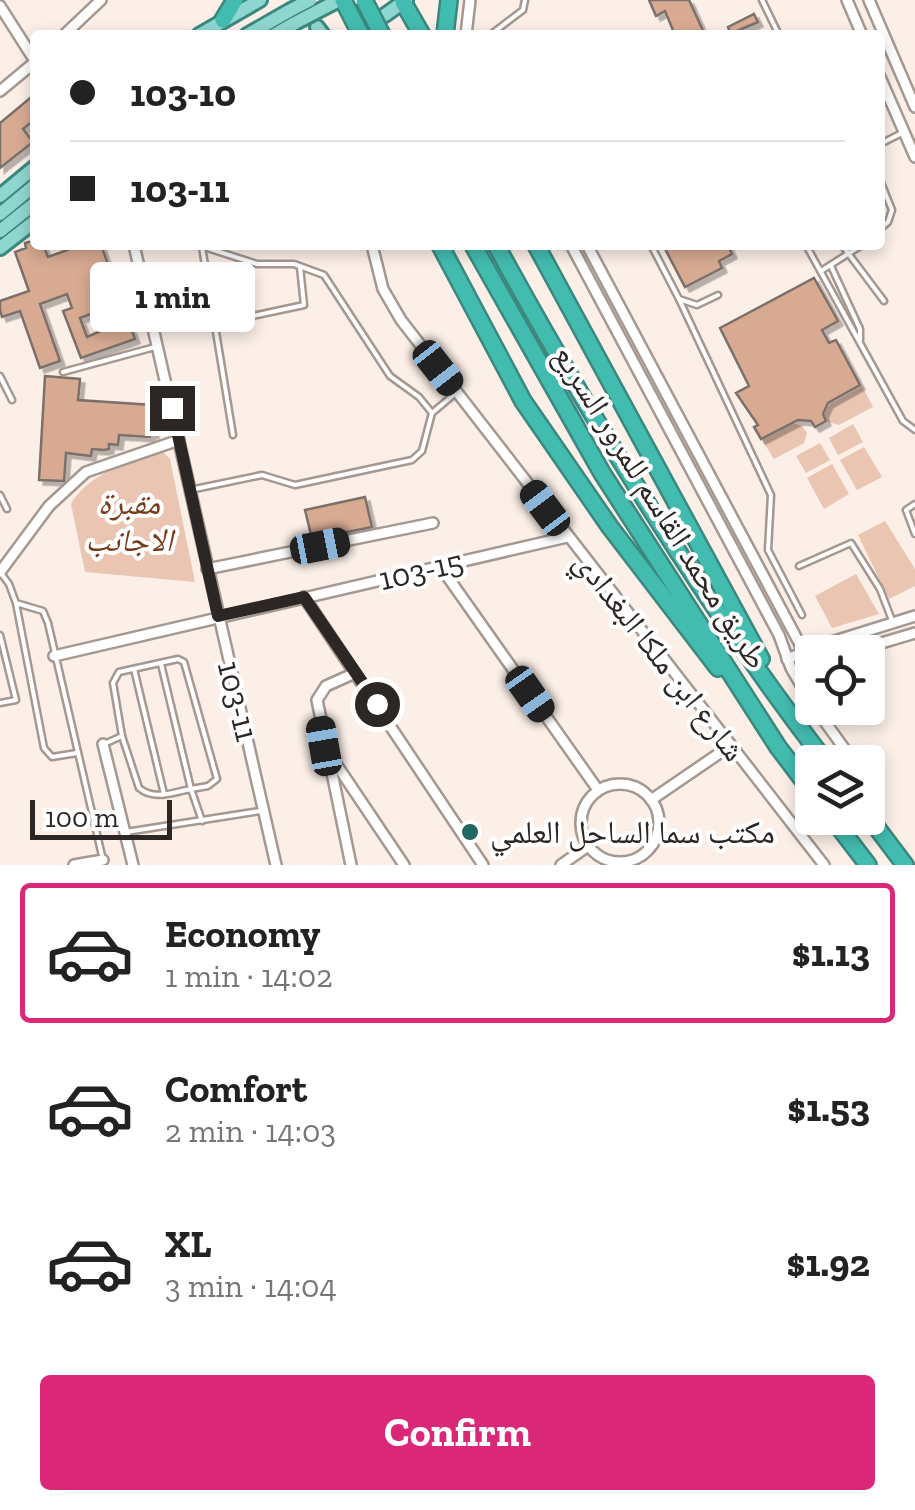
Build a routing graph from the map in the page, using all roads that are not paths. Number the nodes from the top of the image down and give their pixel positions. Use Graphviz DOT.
graph roads {
  1 [pos="101,0"];
  2 [pos="235,0"];
  3 [pos="260,0"];
  4 [pos="305,0"];
  5 [pos="341,0"];
  6 [pos="364,0"];
  7 [pos="449,0"];
  8 [pos="470,0"];
  9 [pos="526,0"];
  10 [pos="762,0"];
  11 [pos="847,0"];
  12 [pos="869,0"];
  13 [pos="404,1"];
  14 [pos="89,5"];
  15 [pos="0,6"];
  16 [pos="386,15"];
  17 [pos="223,20"];
  18 [pos="68,30"];
  19 [pos="207,30"];
  20 [pos="254,30"];
  21 [pos="284,30"];
  22 [pos="359,30"];
  23 [pos="379,30"];
  24 [pos="419,30"];
  25 [pos="446,30"];
  26 [pos="467,30"];
  27 [pos="497,30"];
  28 [pos="776,30"];
  29 [pos="860,30"];
  30 [pos="883,30"];
  31 [pos="885,33"];
  32 [pos="30,54"];
  33 [pos="30,66"];
  34 [pos="1,88"];
  35 [pos="885,88"];
  36 [pos="912,90"];
  37 [pos="915,107"];
  38 [pos="904,132"];
  39 [pos="885,142"];
  40 [pos="915,157"];
  41 [pos="30,171"];
  42 [pos="30,189"];
  43 [pos="885,192"];
  44 [pos="0,196"];
  45 [pos="30,206"];
  46 [pos="0,214"];
  47 [pos="885,224"];
  48 [pos="30,225"];
  49 [pos="0,231"];
  50 [pos="0,248"];
  51 [pos="135,250"];
  52 [pos="201,250"];
  53 [pos="213,250"];
  54 [pos="373,250"];
  55 [pos="443,250"];
  56 [pos="476,250"];
  57 [pos="499,250"];
  58 [pos="539,250"];
  59 [pos="574,250"];
  60 [pos="591,250"];
  61 [pos="654,250"];
  62 [pos="809,250"];
  63 [pos="846,250"];
  64 [pos="855,250"];
  65 [pos="849,254"];
  66 [pos="299,265"];
  67 [pos="831,266"];
  68 [pos="821,271"];
  69 [pos="718,295"];
  70 [pos="680,299"];
  71 [pos="884,301"];
  72 [pos="215,324"];
  73 [pos="860,341"];
  74 [pos="158,346"];
  75 [pos="63,372"];
  76 [pos="0,376"];
  77 [pos="458,392"];
  78 [pos="12,400"];
  79 [pos="432,412"];
  80 [pos="915,430"];
  81 [pos="234,435"];
  82 [pos="179,440"];
  83 [pos="190,490"];
  84 [pos="0,495"];
  85 [pos="915,504"];
  86 [pos="7,509"];
  87 [pos="433,523"];
  88 [pos="915,534"];
  89 [pos="567,537"];
  90 [pos="440,566"];
  91 [pos="800,566"];
  92 [pos="207,569"];
  93 [pos="0,572"];
  94 [pos="304,597"];
  95 [pos="16,603"];
  96 [pos="802,614"];
  97 [pos="218,616"];
  98 [pos="915,616"];
  99 [pos="893,622"];
  100 [pos="915,633"];
  101 [pos="0,635"];
  102 [pos="795,635"];
  103 [pos="860,635"];
  104 [pos="885,642"];
  105 [pos="54,656"];
  106 [pos="795,656"];
  107 [pos="787,660"];
  108 [pos="162,664"];
  109 [pos="134,669"];
  110 [pos="356,672"];
  111 [pos="795,678"];
  112 [pos="0,704"];
  113 [pos="795,722"];
  114 [pos="795,723"];
  115 [pos="797,725"];
  116 [pos="122,736"];
  117 [pos="104,744"];
  118 [pos="813,745"];
  119 [pos="324,746"];
  120 [pos="730,746"];
  121 [pos="778,747"];
  122 [pos="77,752"];
  123 [pos="795,770"];
  124 [pos="192,789"];
  125 [pos="598,790"];
  126 [pos="164,794"];
  127 [pos="651,800"];
  128 [pos="264,810"];
  129 [pos="202,821"];
  130 [pos="126,832"];
  131 [pos="845,835"];
  132 [pos="882,835"];
  133 [pos="588,846"];
  134 [pos="644,854"];
  135 [pos="103,860"];
  136 [pos="74,865"];
  137 [pos="133,865"];
  138 [pos="276,865"];
  139 [pos="351,865"];
  140 [pos="404,865"];
  141 [pos="484,865"];
  142 [pos="561,865"];
  143 [pos="651,865"];
  144 [pos="824,865"];
  145 [pos="868,865"];
  146 [pos="905,865"];
  1 -- 14 [label="street"];
  2 -- 17 [label="highway"];
  3 -- 17 [label="main road"];
  4 -- 20 [label="main road, bridge"];
  5 -- 21 [label="main road, bridge"];
  5 -- 22 [label="highway, bridge"];
  6 -- 23 [label="highway, bridge"];
  7 -- 25 [label="highway"];
  8 -- 26 [label="street"];
  9 -- 27 [label="lane"];
  10 -- 28 [label="lane"];
  11 -- 29 [label="street"];
  12 -- 30 [label="street"];
  13 -- 16 [label="main road"];
  13 -- 24 [label="highway"];
  14 -- 18 [label="street"];
  15 -- 32 [label="street"];
  17 -- 19 [label="main road"];
  31 -- 36 [label="street"];
  33 -- 34 [label="street"];
  35 -- 38 [label="street"];
  36 -- 37 [label="street"];
  38 -- 39 [label="lane"];
  38 -- 40 [label="street"];
  41 -- 44 [label="main road"];
  42 -- 46 [label="main road"];
  43 -- 47 [label="lane"];
  45 -- 49 [label="main road"];
  48 -- 50 [label="main road"];
  51 -- 74 [label="street, 103-11"];
  52 -- 72 [label="lane"];
  53 -- 66 [label="lane"];
  54 -- 77 [label="street, شارع ابن ملكا البغدادي"];
  55 -- 121 [label="highway"];
  56 -- 121 [label="highway, طريق محمد القاسم للمرور السريع"];
  57 -- 114 [label="highway, طريق محمد القاسم للمرور السريع"];
  58 -- 113 [label="highway"];
  59 -- 107 [label="street"];
  60 -- 102 [label="street"];
  61 -- 70 [label="lane"];
  62 -- 68 [label="lane"];
  63 -- 65 [label="lane"];
  64 -- 65 [label="lane"];
  65 -- 67 [label="lane"];
  65 -- 71 [label="lane"];
  66 -- 72 [label="lane"];
  66 -- 79 [label="lane"];
  67 -- 68 [label="lane"];
  67 -- 73 [label="lane"];
  68 -- 73 [label="lane"];
  69 -- 70 [label="lane"];
  70 -- 96 [label="lane"];
  72 -- 81 [label="lane"];
  73 -- 80 [label="lane"];
  74 -- 75 [label="lane"];
  74 -- 82 [label="street, 103-11"];
  76 -- 78 [label="lane"];
  77 -- 79 [label="lane"];
  77 -- 89 [label="street, شارع ابن ملكا البغدادي"];
  79 -- 83 [label="lane"];
  82 -- 83 [label="street, 103-11"];
  82 -- 93 [label="street"];
  83 -- 92 [label="street, 103-11"];
  84 -- 86 [label="lane"];
  85 -- 88 [label="lane"];
  87 -- 92 [label="street"];
  89 -- 90 [label="street, 103-15"];
  89 -- 120 [label="street, شارع ابن ملكا البغدادي"];
  90 -- 94 [label="street, 103-15"];
  90 -- 125 [label="street"];
  91 -- 99 [label="lane"];
  92 -- 97 [label="street, 103-11"];
  93 -- 95 [label="lane"];
  94 -- 97 [label="street, 103-15"];
  94 -- 110 [label="street"];
  95 -- 105 [label="lane"];
  95 -- 122 [label="lane"];
  97 -- 105 [label="street, 103-15"];
  97 -- 128 [label="street, 103-11"];
  98 -- 99 [label="street"];
  99 -- 103 [label="street"];
  100 -- 104 [label="street"];
  101 -- 112 [label="lane"];
  105 -- 122 [label="lane"];
  106 -- 107 [label="street"];
  107 -- 111 [label="street"];
  108 -- 109 [label="lane"];
  108 -- 124 [label="lane"];
  108 -- 124 [label="lane"];
  109 -- 116 [label="lane"];
  109 -- 126 [label="lane"];
  110 -- 119 [label="street"];
  110 -- 141 [label="street"];
  115 -- 118 [label="highway, طريق محمد القاسم للمرور السريع"];
  116 -- 117 [label="lane"];
  116 -- 126 [label="lane"];
  117 -- 130 [label="street"];
  119 -- 139 [label="street"];
  119 -- 140 [label="street"];
  120 -- 127 [label="street"];
  120 -- 144 [label="street, شارع ابن ملكا البغدادي"];
  121 -- 123 [label="highway, طريق محمد القاسم للمرور السريع"];
  122 -- 135 [label="lane"];
  124 -- 126 [label="lane"];
  124 -- 129 [label="lane"];
  125 -- 127 [label="street"];
  125 -- 133 [label="street"];
  127 -- 134 [label="street"];
  128 -- 129 [label="lane"];
  128 -- 138 [label="street, 103-11"];
  129 -- 130 [label="lane"];
  130 -- 137 [label="street"];
  131 -- 145 [label="highway"];
  132 -- 146 [label="highway"];
  133 -- 134 [label="street"];
  133 -- 142 [label="street"];
  134 -- 143 [label="street"];
  135 -- 136 [label="street"];
}
